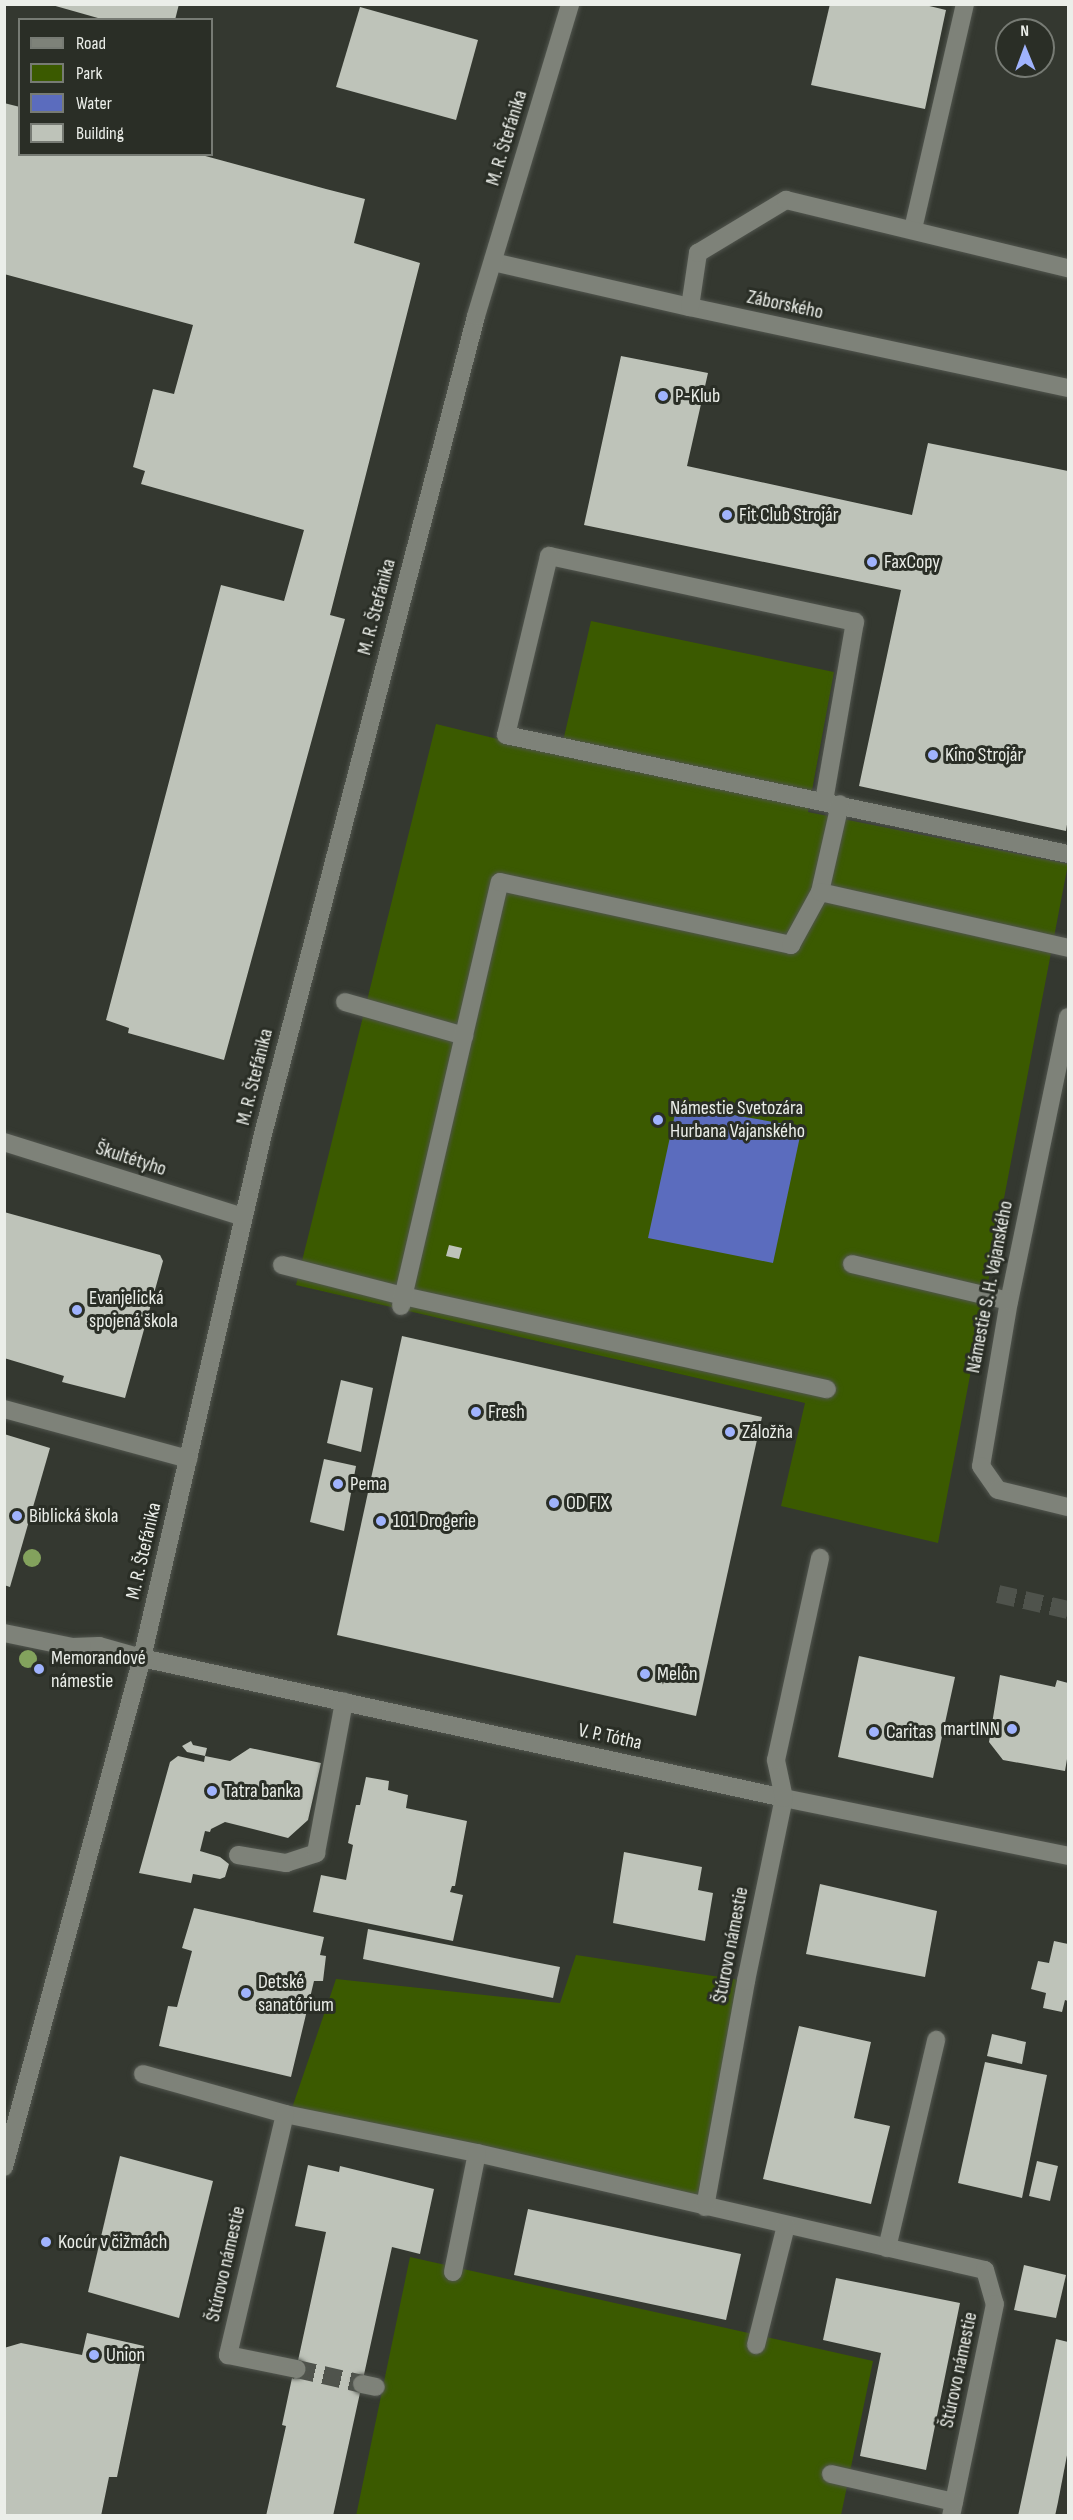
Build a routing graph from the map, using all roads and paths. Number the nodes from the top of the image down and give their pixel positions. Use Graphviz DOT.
graph roads {
  1 [pos="570,4"];
  2 [pos="965,4"];
  3 [pos="913,229"];
  4 [pos="493,262"];
  5 [pos="1068,268"];
  6 [pos="690,307"];
  7 [pos="1068,388"];
  8 [pos="832,802"];
  9 [pos="1068,854"];
  10 [pos="819,892"];
  11 [pos="1068,948"];
  12 [pos="345,1002"];
  13 [pos="1068,1017"];
  14 [pos="464,1036"];
  15 [pos="4,1142"];
  16 [pos="244,1217"];
  17 [pos="282,1264"];
  18 [pos="852,1264"];
  19 [pos="402,1301"];
  20 [pos="1009,1301"];
  21 [pos="827,1389"];
  22 [pos="4,1409"];
  23 [pos="188,1460"];
  24 [pos="1068,1507"];
  25 [pos="819,1558"];
  26 [pos="4,1633"];
  27 [pos="142,1658"];
  28 [pos="344,1702"];
  29 [pos="784,1798"];
  30 [pos="238,1855"];
  31 [pos="1068,1856"];
  32 [pos="936,2040"];
  33 [pos="143,2074"];
  34 [pos="285,2114"];
  35 [pos="477,2153"];
  36 [pos="4,2167"];
  37 [pos="705,2207"];
  38 [pos="786,2226"];
  39 [pos="887,2248"];
  40 [pos="453,2272"];
  41 [pos="756,2345"];
  42 [pos="297,2369"];
  43 [pos="831,2474"];
  44 [pos="952,2509"];
  1 -- 4 [label="street, M. R. Štefánika"];
  2 -- 3 [label="street"];
  3 -- 5 [label="street"];
  3 -- 6 [label="street"];
  4 -- 6 [label="street, Záborského"];
  4 -- 16 [label="street, M. R. Štefánika"];
  6 -- 7 [label="street, Záborského"];
  8 -- 8 [label="street"];
  8 -- 9 [label="street"];
  8 -- 10 [label="street"];
  10 -- 11 [label="street"];
  10 -- 14 [label="street"];
  12 -- 14 [label="street"];
  13 -- 20 [label="street, Námestie S. H. Vajanského"];
  14 -- 19 [label="street"];
  15 -- 16 [label="street, Škultétyho"];
  16 -- 23 [label="street, M. R. Štefánika"];
  17 -- 19 [label="street"];
  18 -- 20 [label="street"];
  19 -- 21 [label="street"];
  20 -- 24 [label="street, Námestie S. H. Vajanského"];
  22 -- 23 [label="street"];
  23 -- 27 [label="street, M. R. Štefánika"];
  25 -- 29 [label="street"];
  26 -- 27 [label="street, V. P. Tótha"];
  27 -- 28 [label="street, V. P. Tótha"];
  27 -- 36 [label="street, M. R. Štefánika"];
  28 -- 29 [label="street, V. P. Tótha"];
  28 -- 30 [label="street"];
  29 -- 31 [label="street, V. P. Tótha"];
  29 -- 37 [label="street, Štúrovo námestie"];
  32 -- 39 [label="street"];
  33 -- 34 [label="street, Štúrovo námestie"];
  34 -- 35 [label="street, Štúrovo námestie"];
  34 -- 42 [label="street, Štúrovo námestie"];
  35 -- 37 [label="street, Štúrovo námestie"];
  35 -- 40 [label="street"];
  37 -- 38 [label="street, Štúrovo námestie"];
  38 -- 39 [label="street, Štúrovo námestie"];
  38 -- 41 [label="street"];
  39 -- 44 [label="street, Štúrovo námestie"];
  43 -- 44 [label="street, Štúrovo námestie"];
}
